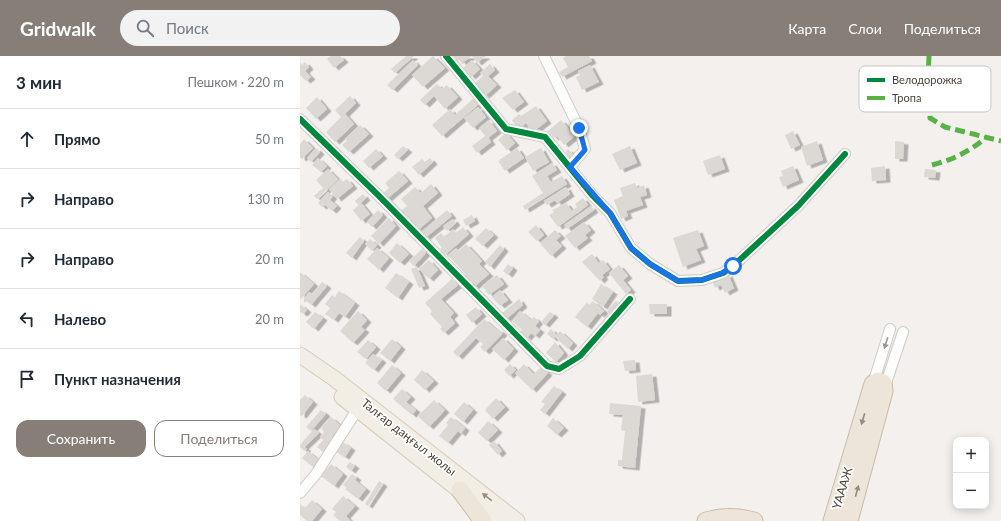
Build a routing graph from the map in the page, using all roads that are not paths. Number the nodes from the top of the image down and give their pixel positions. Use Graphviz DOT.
graph roads {
  1 [pos="446,56"];
  2 [pos="544,56"];
  3 [pos="300,119"];
  4 [pos="845,154"];
  5 [pos="570,167"];
  6 [pos="630,299"];
  7 [pos="890,328"];
  8 [pos="903,332"];
  9 [pos="300,355"];
  10 [pos="300,364"];
  11 [pos="878,388"];
  12 [pos="357,410"];
  13 [pos="858,458"];
  14 [pos="460,490"];
  15 [pos="300,493"];
  16 [pos="483,521"];
  17 [pos="498,521"];
  18 [pos="517,521"];
  19 [pos="706,521"];
  20 [pos="754,521"];
  21 [pos="832,521"];
  22 [pos="849,521"];
  1 -- 5 [label="street"];
  2 -- 5 [label="street"];
  3 -- 6 [label="street"];
  4 -- 5 [label="street"];
  7 -- 11 [label="street, one-way"];
  8 -- 11 [label="street"];
  18 -- 9 [label="main road, Талғар даңғыл жолы, one-way"];
  10 -- 12 [label="main road, Талғар даңғыл жолы"];
  11 -- 13 [label="highway"];
  12 -- 14 [label="main road, Талғар даңғыл жолы"];
  12 -- 15 [label="street"];
  13 -- 21 [label="highway, ҮАААЖ"];
  22 -- 13 [label="highway, ҮАААЖ, one-way"];
  14 -- 16 [label="highway"];
  14 -- 17 [label="main road, Талғар даңғыл жолы"];
  19 -- 20 [label="highway"];
}
